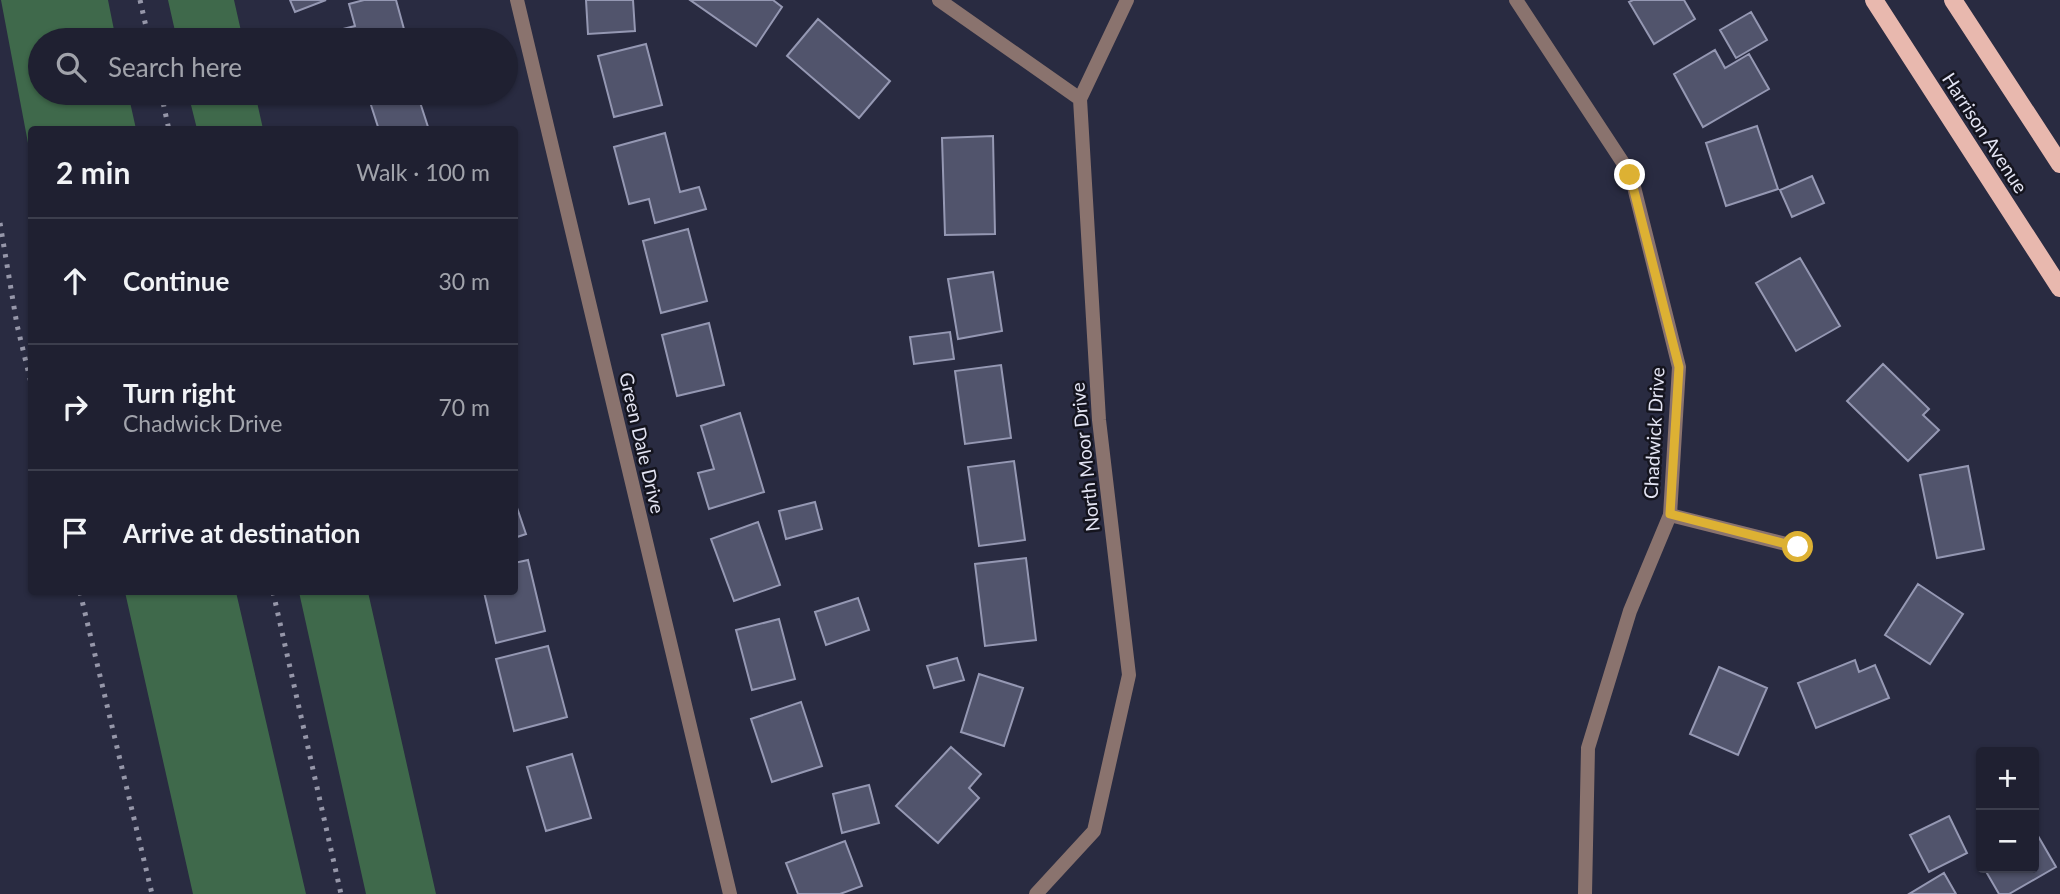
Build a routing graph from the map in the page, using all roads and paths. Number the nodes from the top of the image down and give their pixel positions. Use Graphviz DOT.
graph roads {
  1 [pos="517,0"];
  2 [pos="939,0"];
  3 [pos="1127,0"];
  4 [pos="1516,0"];
  5 [pos="1874,0"];
  6 [pos="1953,0"];
  7 [pos="1080,99"];
  8 [pos="2060,164"];
  9 [pos="2060,288"];
  10 [pos="1670,514"];
  11 [pos="1798,547"];
  12 [pos="730,894"];
  13 [pos="1036,894"];
  14 [pos="1585,894"];
  1 -- 12 [label="street, Green Dale Drive"];
  2 -- 7 [label="street"];
  3 -- 7 [label="street, North Moor Drive"];
  4 -- 10 [label="street, Chadwick Drive"];
  5 -- 9 [label="main road, Harrison Avenue"];
  6 -- 8 [label="main road"];
  7 -- 13 [label="street, North Moor Drive"];
  10 -- 11 [label="street"];
  10 -- 14 [label="street, Chadwick Drive"];
}
